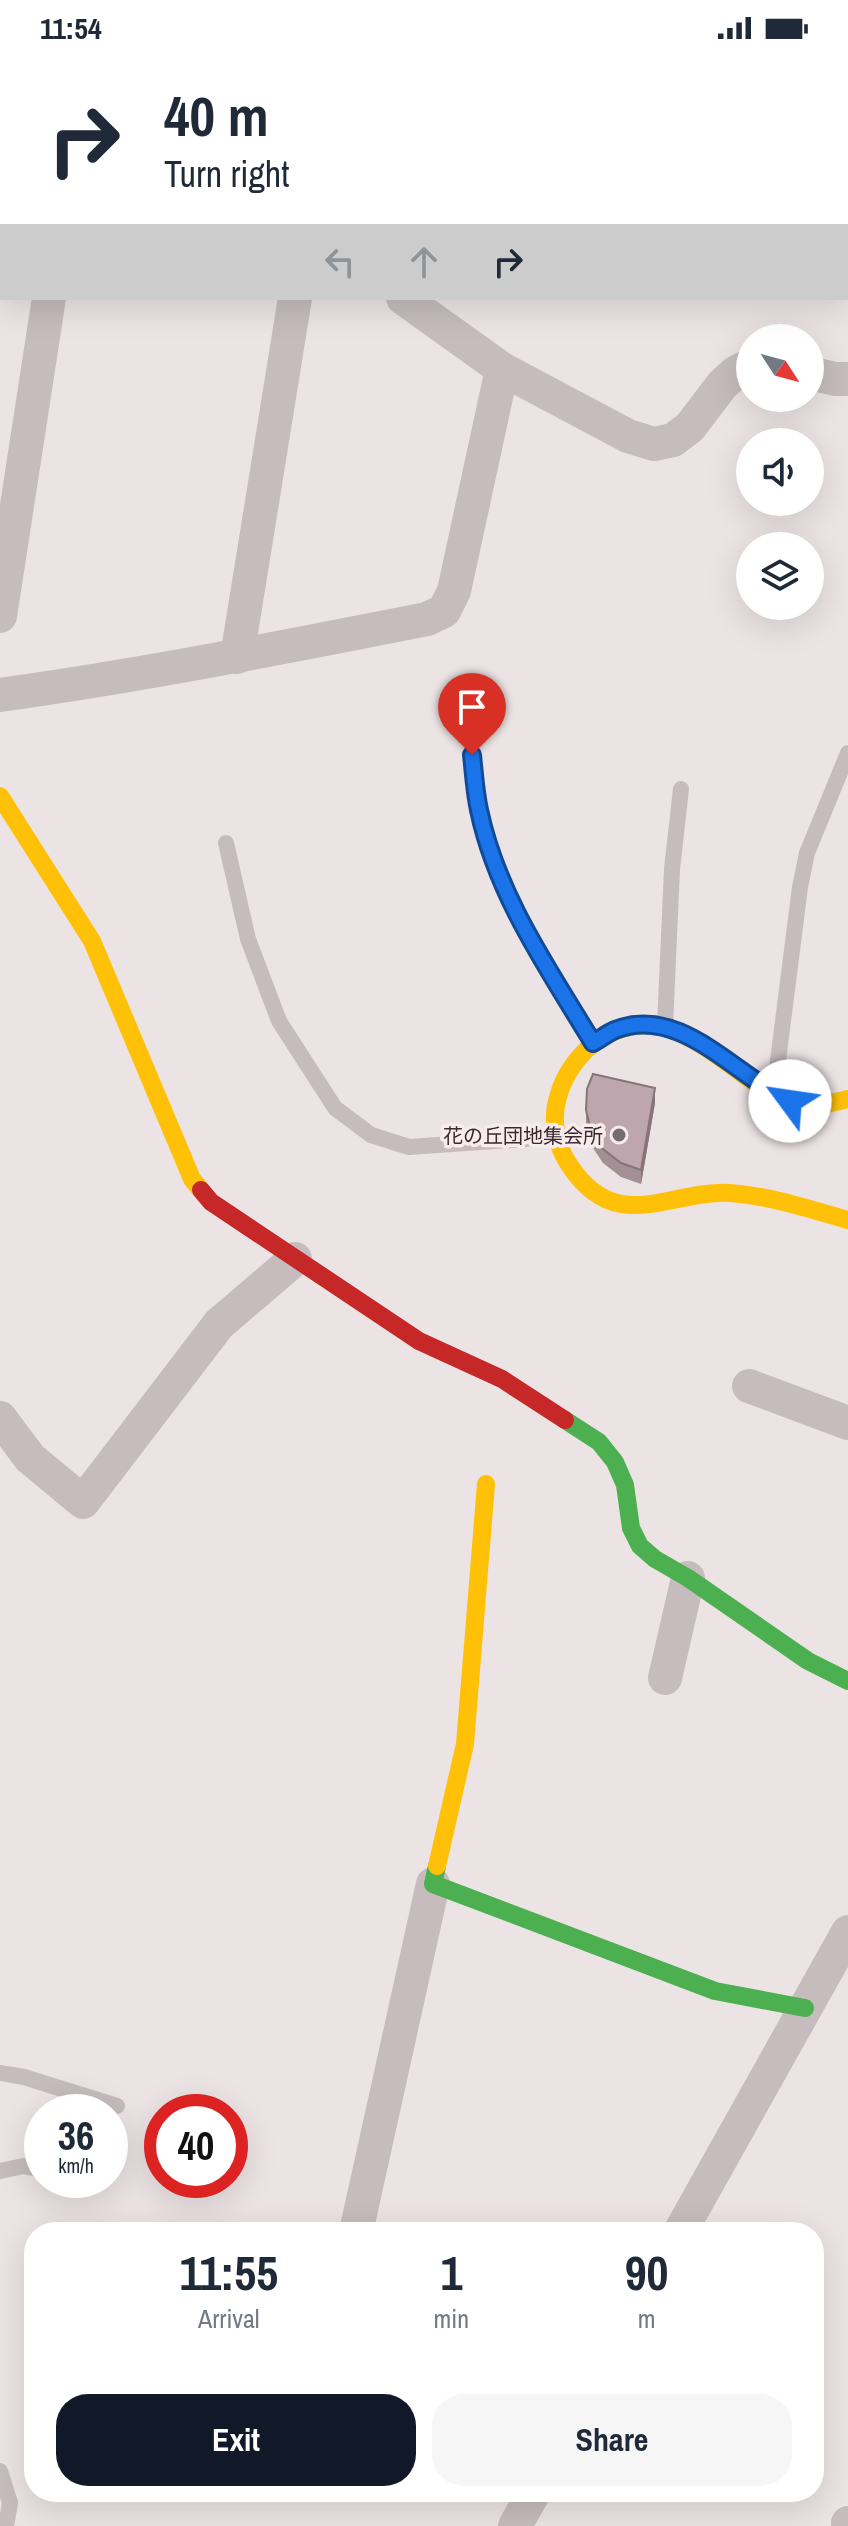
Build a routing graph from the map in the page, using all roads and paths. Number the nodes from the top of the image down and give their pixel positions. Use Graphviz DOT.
graph roads {
  1 [pos="49,300"];
  2 [pos="295,300"];
  3 [pos="406,300"];
  4 [pos="502,369"];
  5 [pos="736,372"];
  6 [pos="824,376"];
  7 [pos="848,379"];
  8 [pos="0,616"];
  9 [pos="237,657"];
  10 [pos="0,695"];
  11 [pos="848,753"];
  12 [pos="472,755"];
  13 [pos="681,789"];
  14 [pos="0,796"];
  15 [pos="226,843"];
  16 [pos="664,1027"];
  17 [pos="593,1043"];
  18 [pos="773,1094"];
  19 [pos="848,1099"];
  20 [pos="555,1137"];
  21 [pos="848,1220"];
  22 [pos="295,1259"];
  23 [pos="749,1386"];
  24 [pos="0,1418"];
  25 [pos="848,1423"];
  26 [pos="486,1484"];
  27 [pos="688,1578"];
  28 [pos="665,1678"];
  29 [pos="848,1681"];
  30 [pos="433,1884"];
  31 [pos="848,1932"];
  32 [pos="805,2008"];
  33 [pos="0,2073"];
  34 [pos="79,2094"];
  35 [pos="24,2166"];
  36 [pos="0,2171"];
  37 [pos="358,2222"];
  38 [pos="686,2222"];
  39 [pos="0,2471"];
  40 [pos="528,2502"];
  41 [pos="6,2526"];
  42 [pos="515,2526"];
  1 -- 8 [label="street"];
  2 -- 9 [label="street"];
  3 -- 4 [label="street"];
  4 -- 5 [label="street"];
  4 -- 9 [label="street"];
  6 -- 7 [label="street"];
  9 -- 10 [label="street"];
  11 -- 18 [label="lane"];
  12 -- 17 [label="lane"];
  13 -- 16 [label="lane"];
  14 -- 22 [label="street"];
  15 -- 20 [label="lane"];
  16 -- 17 [label="street"];
  16 -- 18 [label="street"];
  17 -- 20 [label="street"];
  18 -- 19 [label="street"];
  20 -- 21 [label="street"];
  22 -- 24 [label="street"];
  22 -- 27 [label="street"];
  23 -- 25 [label="street"];
  26 -- 30 [label="street"];
  27 -- 28 [label="street"];
  27 -- 29 [label="street"];
  30 -- 32 [label="street"];
  30 -- 37 [label="street"];
  31 -- 32 [label="street"];
  32 -- 38 [label="street"];
  33 -- 34 [label="lane"];
  35 -- 36 [label="lane"];
  39 -- 41 [label="lane"];
  40 -- 42 [label="street"];
}
